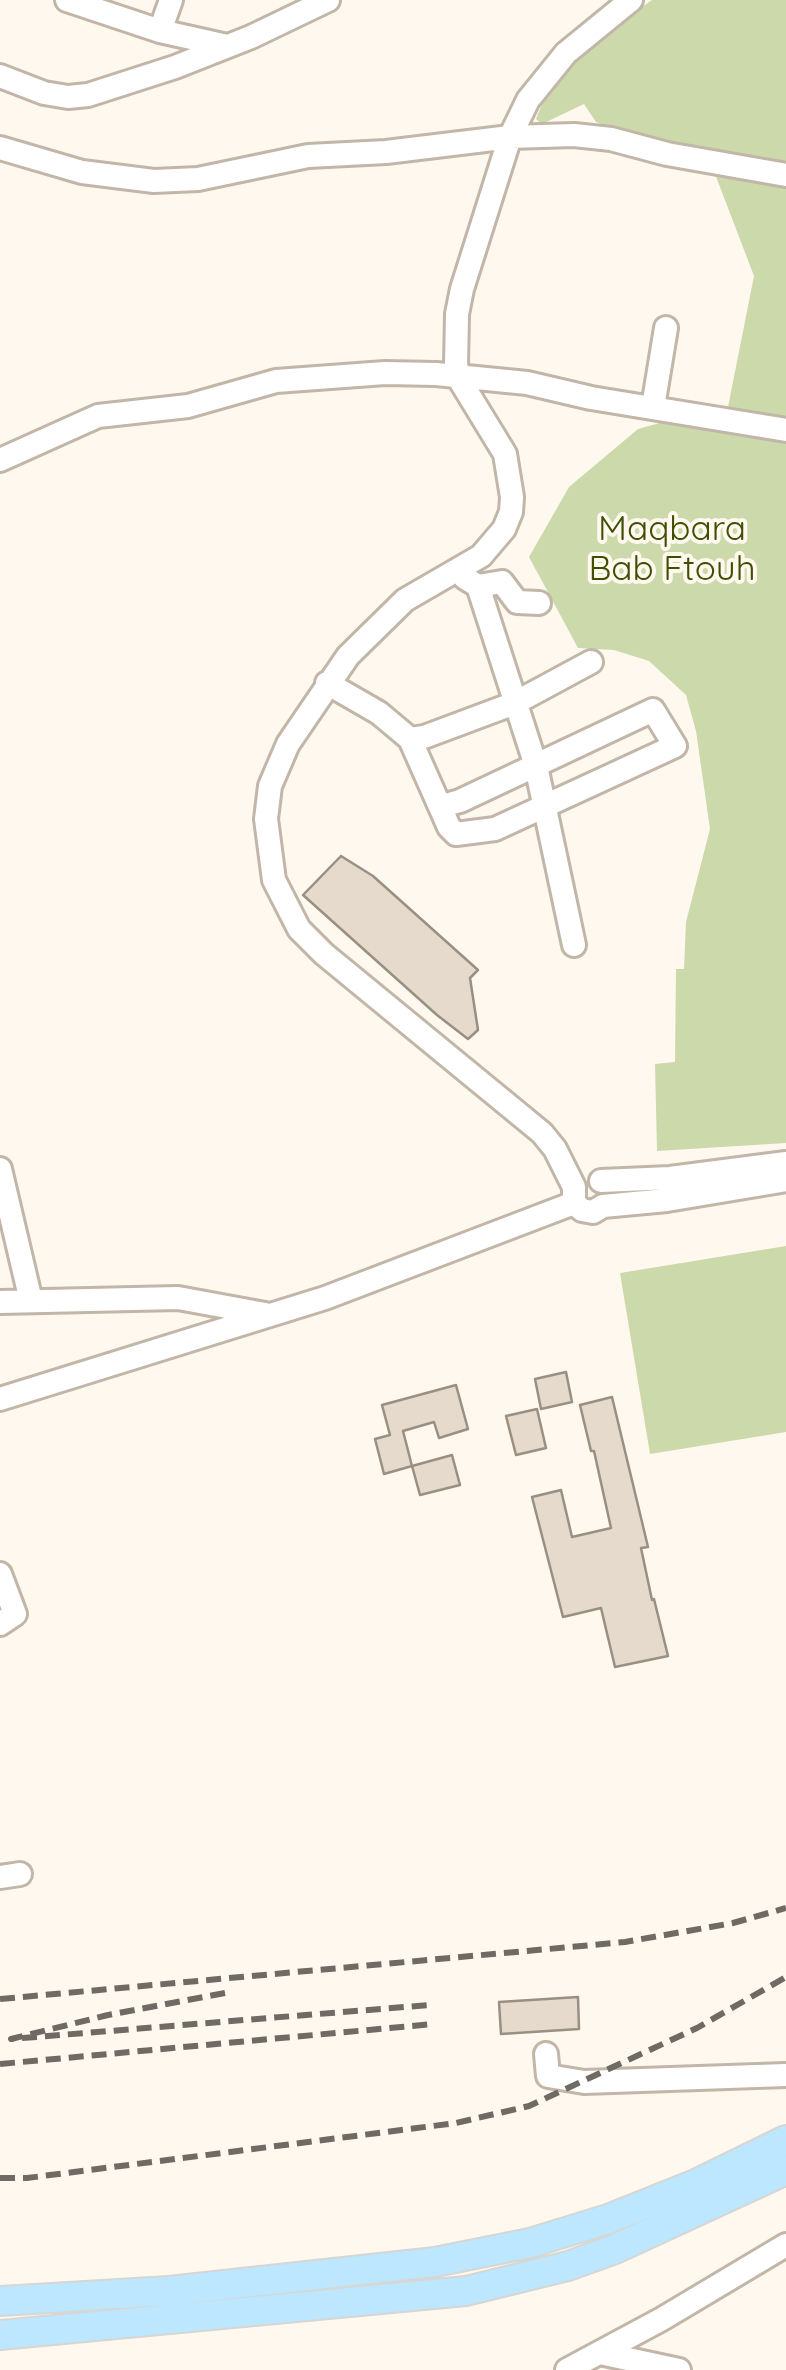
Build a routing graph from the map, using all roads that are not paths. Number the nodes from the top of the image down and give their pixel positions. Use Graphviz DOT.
graph roads {
  1 [pos="67,0"];
  2 [pos="171,0"];
  3 [pos="328,0"];
  4 [pos="631,0"];
  5 [pos="160,31"];
  6 [pos="227,46"];
  7 [pos="0,76"];
  8 [pos="510,137"];
  9 [pos="0,148"];
  10 [pos="786,175"];
  11 [pos="666,328"];
  12 [pos="459,377"];
  13 [pos="652,408"];
  14 [pos="786,430"];
  15 [pos="0,460"];
  16 [pos="454,572"];
  17 [pos="478,586"];
  18 [pos="539,604"];
  19 [pos="591,662"];
  20 [pos="327,682"];
  21 [pos="516,702"];
  22 [pos="410,739"];
  23 [pos="536,766"];
  24 [pos="545,805"];
  25 [pos="442,806"];
  26 [pos="574,945"];
  27 [pos="786,1163"];
  28 [pos="0,1168"];
  29 [pos="786,1180"];
  30 [pos="586,1187"];
  31 [pos="0,1302"];
  32 [pos="31,1302"];
  33 [pos="270,1315"];
  34 [pos="0,1399"];
  35 [pos="0,1574"];
  36 [pos="0,1624"];
  37 [pos="546,2054"];
  38 [pos="786,2075"];
  39 [pos="786,2140"];
  40 [pos="786,2170"];
  41 [pos="786,2245"];
  42 [pos="0,2301"];
  43 [pos="0,2335"];
  44 [pos="600,2354"];
  45 [pos="567,2370"];
  46 [pos="680,2370"];
  1 -- 5 [label="street"];
  2 -- 5 [label="street"];
  3 -- 6 [label="street"];
  4 -- 8 [label="street"];
  5 -- 6 [label="street"];
  6 -- 7 [label="street"];
  8 -- 9 [label="street"];
  8 -- 10 [label="street"];
  8 -- 12 [label="street"];
  11 -- 13 [label="street"];
  12 -- 13 [label="street"];
  12 -- 15 [label="street"];
  12 -- 16 [label="street"];
  13 -- 14 [label="street"];
  16 -- 17 [label="street"];
  16 -- 20 [label="street"];
  17 -- 18 [label="street"];
  17 -- 21 [label="street"];
  19 -- 21 [label="street"];
  20 -- 22 [label="street"];
  20 -- 30 [label="street"];
  21 -- 22 [label="street"];
  21 -- 23 [label="street"];
  22 -- 25 [label="street"];
  23 -- 24 [label="street"];
  23 -- 24 [label="street"];
  23 -- 25 [label="street"];
  24 -- 25 [label="street"];
  24 -- 26 [label="street"];
  27 -- 30 [label="street"];
  28 -- 32 [label="street"];
  29 -- 30 [label="street"];
  30 -- 33 [label="street"];
  31 -- 32 [label="street"];
  32 -- 33 [label="street"];
  33 -- 34 [label="street"];
  35 -- 36 [label="street"];
  37 -- 38 [label="street"];
  39 -- 42 [label="main road"];
  40 -- 43 [label="main road"];
  41 -- 44 [label="street"];
  44 -- 45 [label="street"];
  44 -- 46 [label="street"];
}
